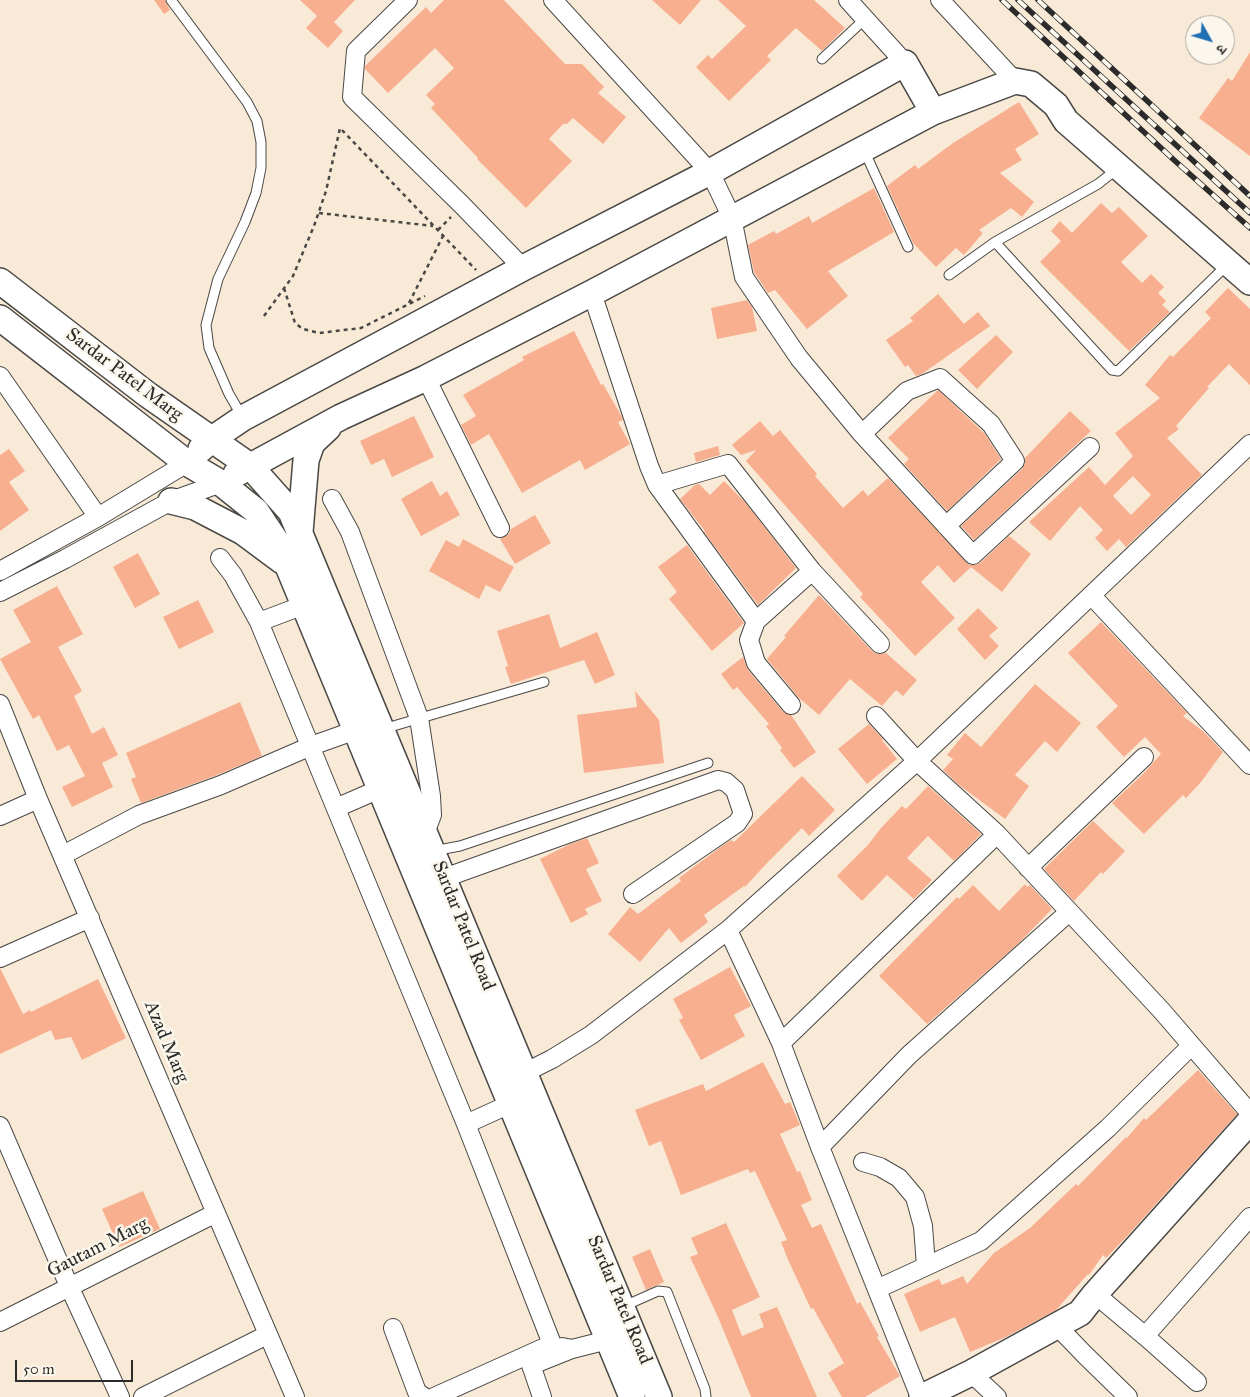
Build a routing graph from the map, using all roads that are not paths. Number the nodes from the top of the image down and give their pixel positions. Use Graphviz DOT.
graph roads {
  1 [pos="171,0"];
  2 [pos="408,0"];
  3 [pos="553,0"];
  4 [pos="848,0"];
  5 [pos="940,0"];
  6 [pos="866,18"];
  7 [pos="822,59"];
  8 [pos="905,63"];
  9 [pos="1015,81"];
  10 [pos="933,112"];
  11 [pos="864,149"];
  12 [pos="1119,167"];
  13 [pos="710,172"];
  14 [pos="732,218"];
  15 [pos="995,242"];
  16 [pos="908,247"];
  17 [pos="1229,264"];
  18 [pos="523,268"];
  19 [pos="948,275"];
  20 [pos="0,281"];
  21 [pos="1250,282"];
  22 [pos="592,293"];
  23 [pos="0,318"];
  24 [pos="0,376"];
  25 [pos="426,378"];
  26 [pos="341,417"];
  27 [pos="243,418"];
  28 [pos="862,434"];
  29 [pos="212,439"];
  30 [pos="1250,444"];
  31 [pos="1090,447"];
  32 [pos="187,462"];
  33 [pos="250,466"];
  34 [pos="221,483"];
  35 [pos="657,484"];
  36 [pos="332,499"];
  37 [pos="172,501"];
  38 [pos="98,517"];
  39 [pos="946,526"];
  40 [pos="500,528"];
  41 [pos="300,532"];
  42 [pos="220,558"];
  43 [pos="288,566"];
  44 [pos="0,571"];
  45 [pos="812,571"];
  46 [pos="0,592"];
  47 [pos="1091,595"];
  48 [pos="304,605"];
  49 [pos="756,621"];
  50 [pos="259,622"];
  51 [pos="880,644"];
  52 [pos="544,682"];
  53 [pos="0,704"];
  54 [pos="791,705"];
  55 [pos="876,716"];
  56 [pos="419,718"];
  57 [pos="382,729"];
  58 [pos="356,730"];
  59 [pos="311,746"];
  60 [pos="1144,757"];
  61 [pos="917,761"];
  62 [pos="708,763"];
  63 [pos="1250,765"];
  64 [pos="403,780"];
  65 [pos="380,788"];
  66 [pos="38,799"];
  67 [pos="336,808"];
  68 [pos="0,816"];
  69 [pos="396,826"];
  70 [pos="425,833"];
  71 [pos="997,834"];
  72 [pos="63,855"];
  73 [pos="1028,868"];
  74 [pos="444,878"];
  75 [pos="633,894"];
  76 [pos="1069,912"];
  77 [pos="90,918"];
  78 [pos="728,930"];
  79 [pos="0,958"];
  80 [pos="781,1044"];
  81 [pos="1191,1046"];
  82 [pos="524,1073"];
  83 [pos="510,1104"];
  84 [pos="1250,1113"];
  85 [pos="466,1124"];
  86 [pos="0,1126"];
  87 [pos="1243,1134"];
  88 [pos="820,1147"];
  89 [pos="863,1162"];
  90 [pos="216,1213"];
  91 [pos="1250,1217"];
  92 [pos="926,1266"];
  93 [pos="69,1286"];
  94 [pos="877,1289"];
  95 [pos="1095,1294"];
  96 [pos="622,1308"];
  97 [pos="0,1322"];
  98 [pos="1058,1326"];
  99 [pos="393,1328"];
  100 [pos="267,1335"];
  101 [pos="1145,1336"];
  102 [pos="608,1340"];
  103 [pos="552,1344"];
  104 [pos="572,1349"];
  105 [pos="531,1365"];
  106 [pos="971,1373"];
  107 [pos="1197,1382"];
  108 [pos="120,1397"];
  109 [pos="143,1397"];
  110 [pos="295,1397"];
  111 [pos="424,1397"];
  112 [pos="434,1397"];
  113 [pos="451,1397"];
  114 [pos="542,1397"];
  115 [pos="632,1397"];
  116 [pos="659,1397"];
  117 [pos="706,1397"];
  118 [pos="921,1397"];
  119 [pos="997,1397"];
  120 [pos="1128,1397"];
  1 -- 27 [label="lane"];
  2 -- 18 [label="street"];
  3 -- 13 [label="street"];
  4 -- 6 [label="street"];
  5 -- 9 [label="street"];
  6 -- 7 [label="lane"];
  6 -- 8 [label="street"];
  8 -- 10 [label="street"];
  8 -- 13 [label="street"];
  9 -- 10 [label="street"];
  9 -- 12 [label="street"];
  10 -- 11 [label="street"];
  11 -- 14 [label="street"];
  11 -- 16 [label="lane"];
  12 -- 15 [label="lane"];
  12 -- 17 [label="street"];
  13 -- 14 [label="street"];
  13 -- 18 [label="street"];
  14 -- 22 [label="street"];
  14 -- 28 [label="street"];
  15 -- 17 [label="lane"];
  15 -- 19 [label="lane"];
  17 -- 21 [label="street"];
  18 -- 27 [label="street"];
  20 -- 29 [label="street, Sardar Patel Marg"];
  22 -- 25 [label="street"];
  22 -- 35 [label="street"];
  23 -- 32 [label="street, Sardar Patel Road"];
  24 -- 38 [label="street"];
  25 -- 26 [label="street"];
  25 -- 40 [label="street"];
  26 -- 33 [label="street"];
  26 -- 41 [label="street"];
  27 -- 29 [label="street"];
  28 -- 39 [label="street"];
  28 -- 39 [label="street"];
  29 -- 32 [label="street"];
  29 -- 33 [label="street, Sardar Patel Marg"];
  30 -- 47 [label="street"];
  31 -- 39 [label="street"];
  32 -- 34 [label="street, Sardar Patel Road"];
  32 -- 38 [label="street"];
  33 -- 34 [label="street"];
  33 -- 41 [label="street, Sardar Patel Road"];
  34 -- 37 [label="street"];
  34 -- 43 [label="street, Sardar Patel Road"];
  35 -- 45 [label="street"];
  35 -- 49 [label="street"];
  36 -- 56 [label="street"];
  37 -- 43 [label="street"];
  37 -- 46 [label="street"];
  38 -- 44 [label="street"];
  41 -- 57 [label="street, Sardar Patel Road"];
  42 -- 50 [label="street"];
  43 -- 48 [label="street, Sardar Patel Road"];
  45 -- 49 [label="street"];
  45 -- 51 [label="street"];
  47 -- 61 [label="street"];
  47 -- 63 [label="street"];
  48 -- 50 [label="street"];
  48 -- 58 [label="street, Sardar Patel Road"];
  49 -- 54 [label="street"];
  50 -- 59 [label="street"];
  52 -- 56 [label="lane"];
  53 -- 66 [label="street, Azad Marg"];
  55 -- 61 [label="street"];
  56 -- 57 [label="lane"];
  56 -- 70 [label="street"];
  57 -- 64 [label="street, Sardar Patel Road"];
  58 -- 59 [label="street"];
  58 -- 65 [label="street, Sardar Patel Road"];
  59 -- 67 [label="street"];
  59 -- 72 [label="street"];
  60 -- 73 [label="street"];
  61 -- 71 [label="street"];
  61 -- 78 [label="street"];
  62 -- 70 [label="lane"];
  64 -- 65 [label="street"];
  64 -- 70 [label="street, Sardar Patel Road"];
  65 -- 67 [label="street"];
  65 -- 69 [label="street, Sardar Patel Road"];
  66 -- 68 [label="street"];
  66 -- 72 [label="street, Azad Marg"];
  67 -- 85 [label="street"];
  69 -- 70 [label="street"];
  69 -- 83 [label="street, Sardar Patel Road"];
  70 -- 74 [label="street, Sardar Patel Road"];
  71 -- 73 [label="street"];
  71 -- 80 [label="street"];
  72 -- 77 [label="street, Azad Marg"];
  73 -- 76 [label="street"];
  74 -- 75 [label="street"];
  74 -- 82 [label="street, Sardar Patel Road"];
  76 -- 81 [label="street"];
  76 -- 88 [label="street"];
  77 -- 79 [label="street"];
  77 -- 90 [label="street, Azad Marg"];
  78 -- 80 [label="street"];
  78 -- 82 [label="street"];
  80 -- 88 [label="street"];
  81 -- 84 [label="street"];
  81 -- 92 [label="street"];
  82 -- 96 [label="street, Sardar Patel Road"];
  83 -- 85 [label="street"];
  83 -- 102 [label="street, Sardar Patel Road"];
  85 -- 103 [label="street"];
  86 -- 93 [label="street"];
  87 -- 95 [label="street"];
  88 -- 94 [label="street"];
  89 -- 92 [label="street"];
  90 -- 93 [label="street, Gautam Marg"];
  90 -- 100 [label="street, Azad Marg"];
  91 -- 101 [label="street"];
  92 -- 94 [label="street"];
  93 -- 97 [label="street, Gautam Marg"];
  93 -- 108 [label="street"];
  94 -- 118 [label="street"];
  95 -- 98 [label="street"];
  95 -- 101 [label="street"];
  96 -- 116 [label="street, Sardar Patel Road"];
  96 -- 117 [label="lane"];
  98 -- 106 [label="street"];
  98 -- 120 [label="street"];
  99 -- 111 [label="street"];
  100 -- 109 [label="street"];
  100 -- 110 [label="street, Azad Marg"];
  101 -- 107 [label="street"];
  102 -- 104 [label="street"];
  102 -- 115 [label="street, Sardar Patel Road"];
  103 -- 104 [label="street"];
  103 -- 112 [label="street"];
  104 -- 105 [label="street"];
  105 -- 113 [label="street"];
  105 -- 114 [label="street"];
  106 -- 118 [label="street"];
  106 -- 119 [label="street"];
}
